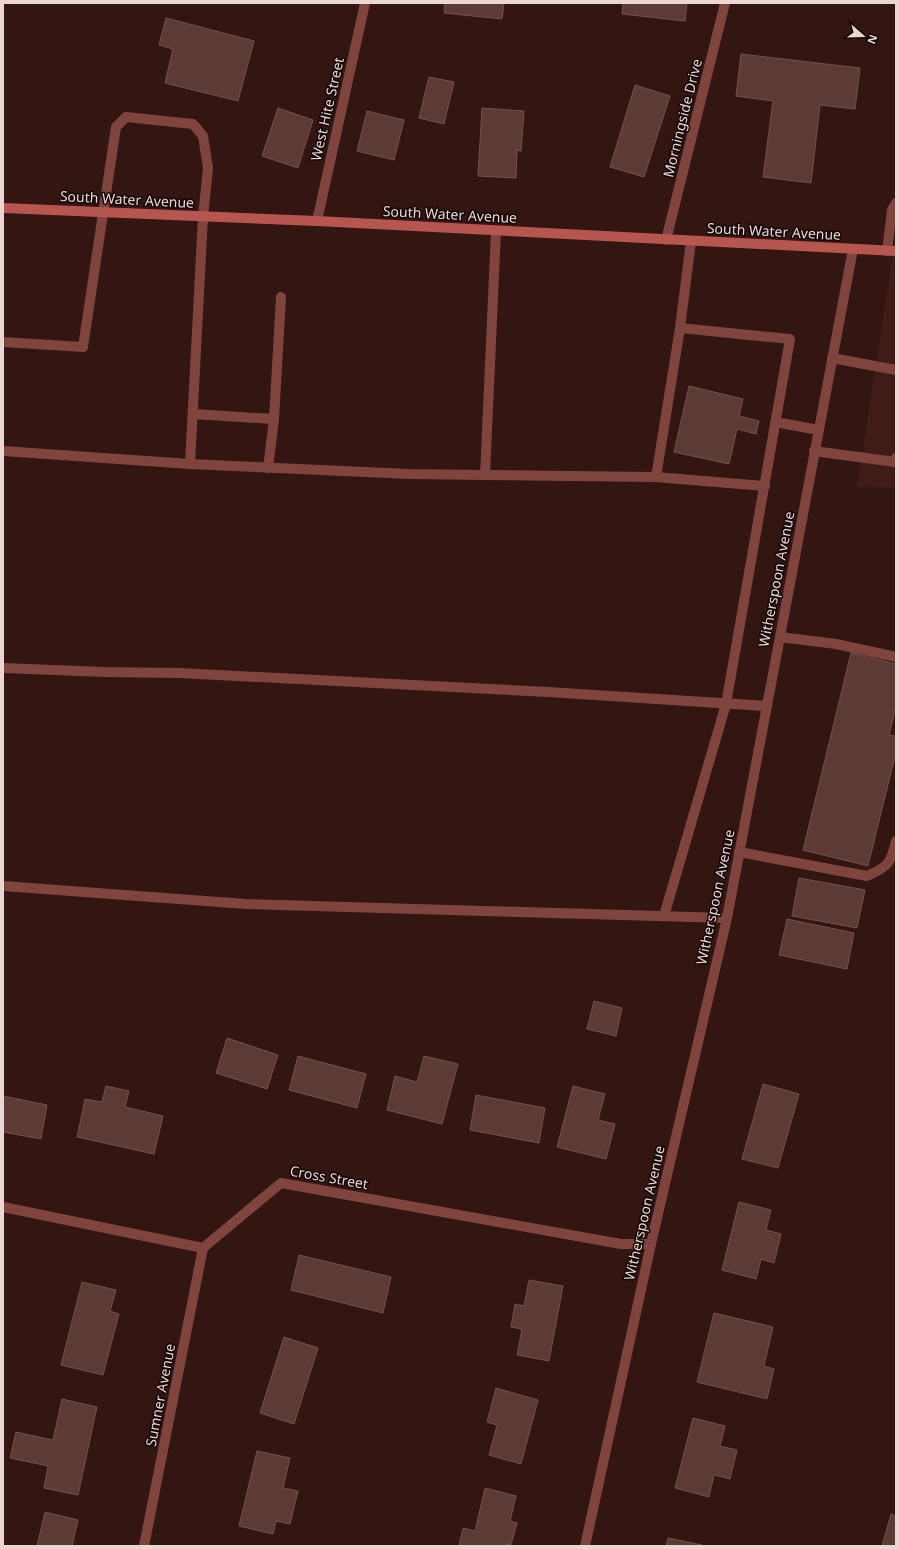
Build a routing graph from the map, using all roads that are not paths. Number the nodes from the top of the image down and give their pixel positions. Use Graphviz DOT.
graph roads {
  1 [pos="365,3"];
  2 [pos="726,3"];
  3 [pos="896,203"];
  4 [pos="3,208"];
  5 [pos="103,212"];
  6 [pos="203,217"];
  7 [pos="316,221"];
  8 [pos="496,230"];
  9 [pos="666,240"];
  10 [pos="691,241"];
  11 [pos="853,249"];
  12 [pos="892,251"];
  13 [pos="281,297"];
  14 [pos="680,328"];
  15 [pos="3,342"];
  16 [pos="832,358"];
  17 [pos="896,370"];
  18 [pos="193,414"];
  19 [pos="274,419"];
  20 [pos="775,422"];
  21 [pos="819,430"];
  22 [pos="3,451"];
  23 [pos="814,451"];
  24 [pos="896,458"];
  25 [pos="190,464"];
  26 [pos="268,468"];
  27 [pos="485,475"];
  28 [pos="656,477"];
  29 [pos="765,486"];
  30 [pos="780,637"];
  31 [pos="896,656"];
  32 [pos="3,668"];
  33 [pos="726,704"];
  34 [pos="766,706"];
  35 [pos="896,841"];
  36 [pos="739,852"];
  37 [pos="3,886"];
  38 [pos="664,916"];
  39 [pos="727,918"];
  40 [pos="3,1207"];
  41 [pos="650,1244"];
  42 [pos="203,1248"];
  43 [pos="144,1546"];
  44 [pos="585,1546"];
  1 -- 7 [label="street, West Hite Street"];
  2 -- 9 [label="street, Morningside Drive"];
  3 -- 12 [label="street"];
  4 -- 5 [label="main road, South Water Avenue"];
  5 -- 6 [label="main road, South Water Avenue"];
  5 -- 6 [label="street"];
  5 -- 15 [label="street"];
  6 -- 7 [label="main road, South Water Avenue"];
  6 -- 18 [label="street"];
  7 -- 8 [label="main road, South Water Avenue"];
  8 -- 9 [label="main road, South Water Avenue"];
  8 -- 27 [label="street"];
  9 -- 10 [label="main road, South Water Avenue"];
  10 -- 11 [label="main road, South Water Avenue"];
  10 -- 14 [label="street"];
  11 -- 12 [label="main road, South Water Avenue"];
  11 -- 16 [label="street, Witherspoon Avenue"];
  13 -- 19 [label="street"];
  14 -- 20 [label="street"];
  14 -- 28 [label="street"];
  16 -- 17 [label="street"];
  16 -- 21 [label="street, Witherspoon Avenue"];
  18 -- 19 [label="street"];
  18 -- 25 [label="street"];
  19 -- 26 [label="street"];
  20 -- 21 [label="street"];
  20 -- 29 [label="street"];
  21 -- 23 [label="street, Witherspoon Avenue"];
  22 -- 25 [label="street"];
  23 -- 24 [label="street"];
  23 -- 30 [label="street, Witherspoon Avenue"];
  25 -- 26 [label="street"];
  26 -- 27 [label="street"];
  27 -- 28 [label="street"];
  28 -- 29 [label="street"];
  29 -- 33 [label="street"];
  30 -- 31 [label="street"];
  30 -- 34 [label="street, Witherspoon Avenue"];
  32 -- 33 [label="street"];
  33 -- 34 [label="street"];
  33 -- 38 [label="street"];
  34 -- 36 [label="street, Witherspoon Avenue"];
  35 -- 36 [label="street"];
  36 -- 39 [label="street, Witherspoon Avenue"];
  37 -- 38 [label="street"];
  38 -- 39 [label="street"];
  39 -- 41 [label="street, Witherspoon Avenue"];
  40 -- 42 [label="street"];
  41 -- 42 [label="street, Cross Street"];
  41 -- 44 [label="street, Witherspoon Avenue"];
  42 -- 43 [label="street, Sumner Avenue"];
}
